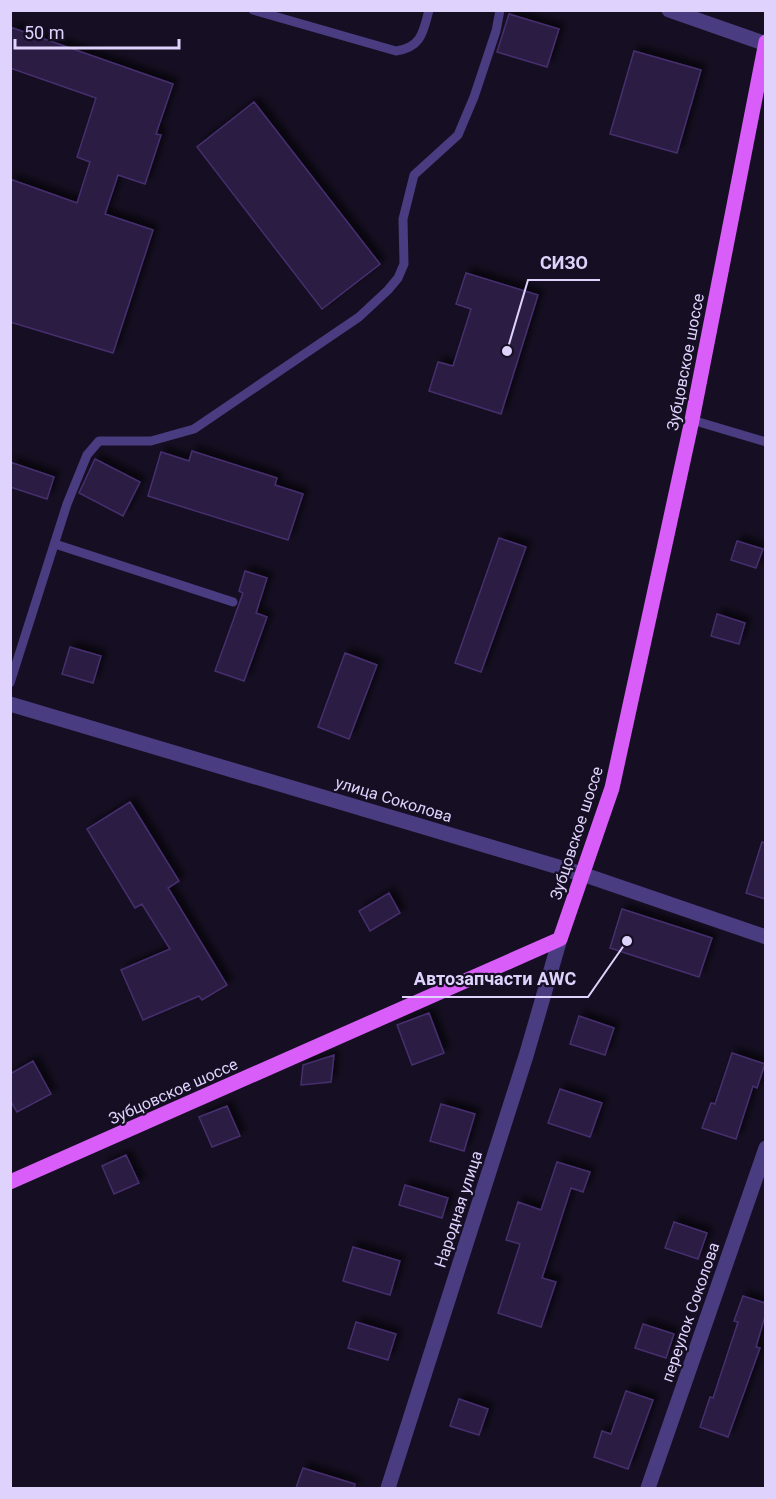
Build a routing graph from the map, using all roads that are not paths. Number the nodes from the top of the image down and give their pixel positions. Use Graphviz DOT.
graph roads {
  1 [pos="253,10"];
  2 [pos="429,10"];
  3 [pos="500,10"];
  4 [pos="669,10"];
  5 [pos="765,43"];
  6 [pos="692,420"];
  7 [pos="765,442"];
  8 [pos="55,544"];
  9 [pos="233,602"];
  10 [pos="10,683"];
  11 [pos="10,704"];
  12 [pos="582,873"];
  13 [pos="765,937"];
  14 [pos="560,939"];
  15 [pos="765,1148"];
  16 [pos="10,1182"];
  17 [pos="388,1488"];
  18 [pos="648,1488"];
  1 -- 2 [label="lane"];
  3 -- 8 [label="lane"];
  4 -- 5 [label="street"];
  5 -- 6 [label="main road, Зубцовское шоссе"];
  6 -- 7 [label="lane"];
  6 -- 12 [label="main road, Зубцовское шоссе"];
  8 -- 9 [label="lane"];
  8 -- 10 [label="lane"];
  11 -- 12 [label="street, улица Соколова"];
  12 -- 13 [label="street, улица Соколова"];
  12 -- 14 [label="main road, Зубцовское шоссе"];
  14 -- 16 [label="main road, Зубцовское шоссе"];
  14 -- 17 [label="street, Народная улица"];
  15 -- 18 [label="street, переулок Соколова"];
}
